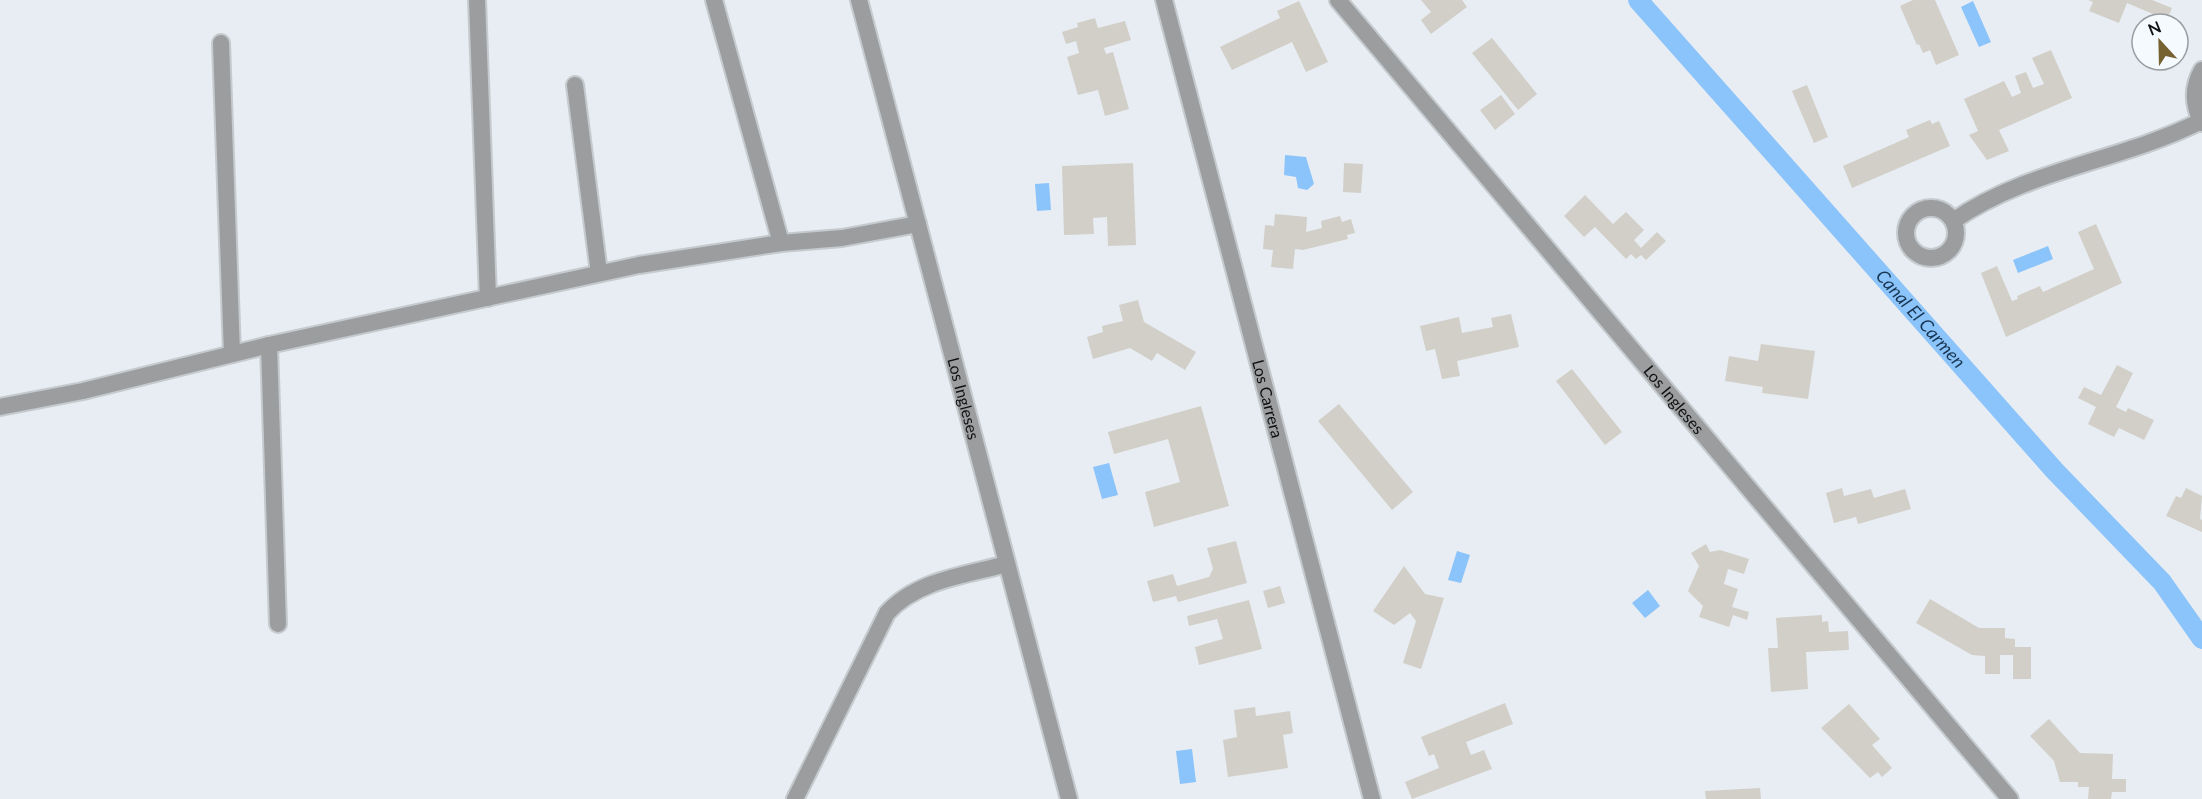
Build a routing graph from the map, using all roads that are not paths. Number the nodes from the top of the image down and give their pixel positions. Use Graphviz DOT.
graph roads {
  1 [pos="477,0"];
  2 [pos="714,0"];
  3 [pos="860,0"];
  4 [pos="1164,0"];
  5 [pos="1338,0"];
  6 [pos="221,43"];
  7 [pos="2202,70"];
  8 [pos="575,85"];
  9 [pos="2202,122"];
  10 [pos="1953,221"];
  11 [pos="918,224"];
  12 [pos="781,243"];
  13 [pos="599,273"];
  14 [pos="488,298"];
  15 [pos="269,345"];
  16 [pos="232,354"];
  17 [pos="0,407"];
  18 [pos="1007,564"];
  19 [pos="278,624"];
  20 [pos="795,799"];
  21 [pos="1069,799"];
  22 [pos="1372,799"];
  23 [pos="2010,799"];
  1 -- 14 [label="street"];
  2 -- 12 [label="street"];
  3 -- 11 [label="street, Los Ingleses"];
  4 -- 22 [label="street, Los Carrera"];
  5 -- 23 [label="street, Los Ingleses"];
  6 -- 16 [label="street"];
  7 -- 9 [label="street"];
  8 -- 13 [label="street"];
  9 -- 10 [label="street"];
  11 -- 12 [label="street"];
  11 -- 18 [label="street, Los Ingleses"];
  12 -- 13 [label="street"];
  13 -- 14 [label="street"];
  14 -- 15 [label="street"];
  15 -- 16 [label="street"];
  15 -- 19 [label="street"];
  16 -- 17 [label="street"];
  18 -- 20 [label="street"];
  18 -- 21 [label="street, Los Ingleses"];
}
